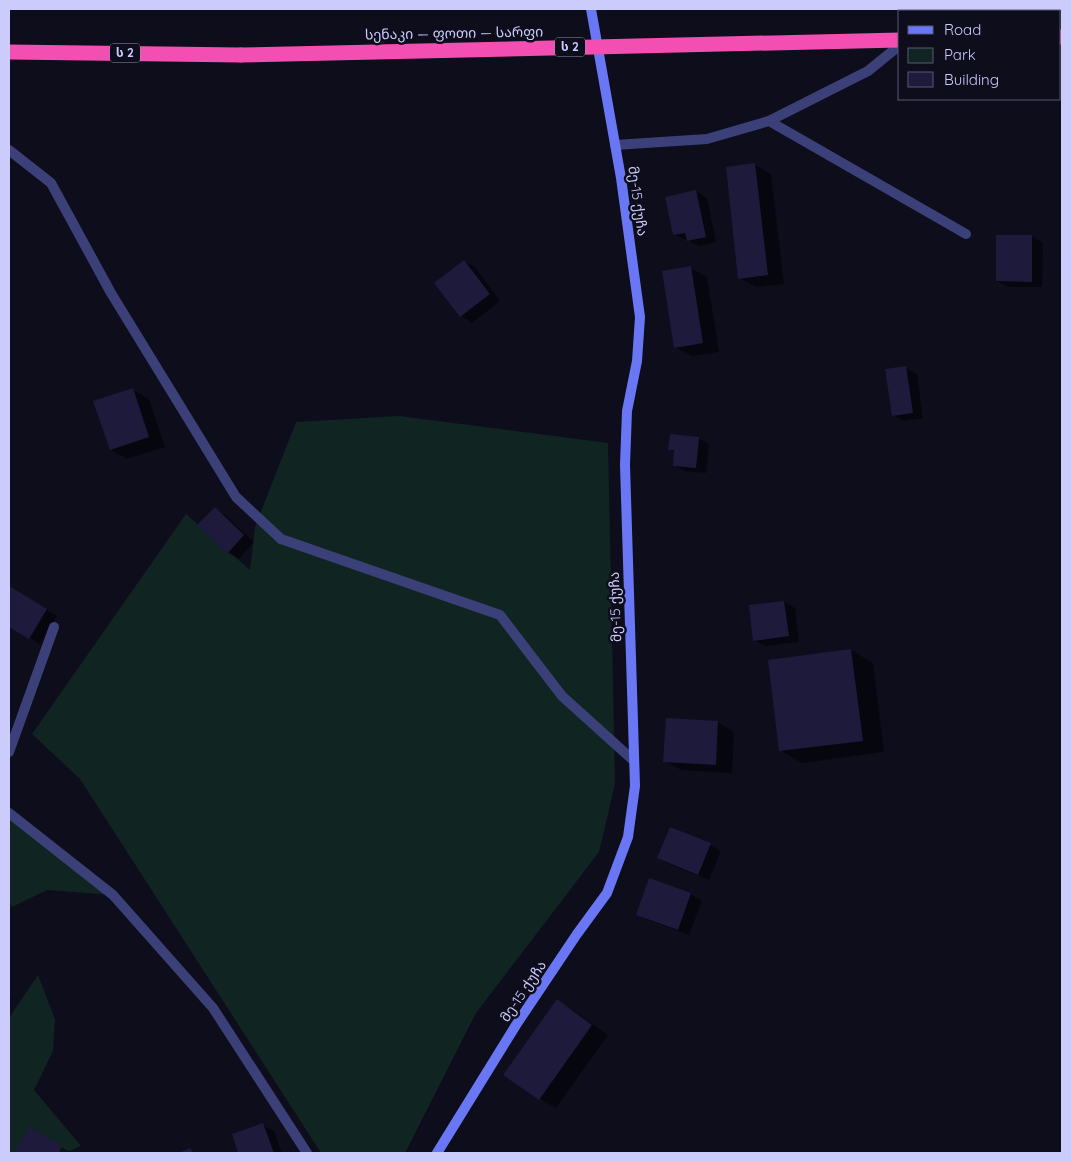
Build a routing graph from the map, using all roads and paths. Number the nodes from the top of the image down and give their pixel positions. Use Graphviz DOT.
graph roads {
  1 [pos="591,9"];
  2 [pos="898,40"];
  3 [pos="898,48"];
  4 [pos="9,52"];
  5 [pos="768,121"];
  6 [pos="615,145"];
  7 [pos="9,150"];
  8 [pos="966,234"];
  9 [pos="54,627"];
  10 [pos="9,752"];
  11 [pos="634,761"];
  12 [pos="9,814"];
  13 [pos="307,1153"];
  14 [pos="436,1153"];
  1 -- 6 [label="street, მე-15 ქუჩა"];
  2 -- 4 [label="highway, სენაკი — ფოთი — სარფი / ს 2, bridge"];
  3 -- 5 [label="street"];
  5 -- 6 [label="street"];
  5 -- 8 [label="street"];
  6 -- 11 [label="street, მე-15 ქუჩა"];
  7 -- 11 [label="street"];
  9 -- 10 [label="street"];
  11 -- 14 [label="street, მე-15 ქუჩა"];
  12 -- 13 [label="street"];
}
